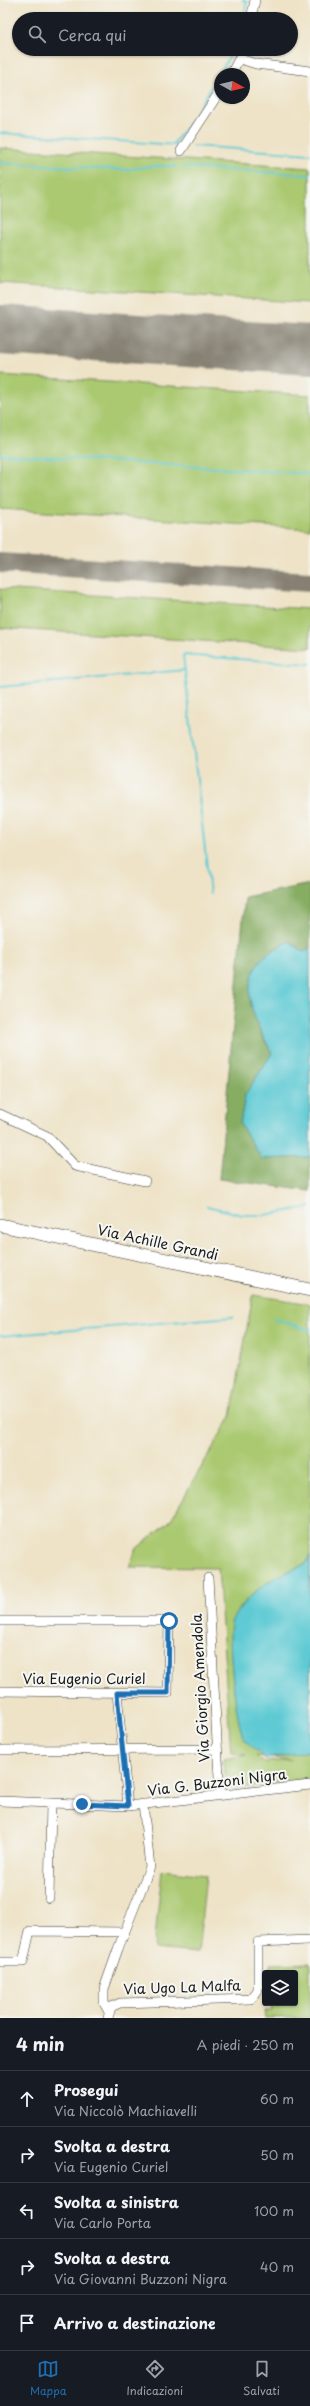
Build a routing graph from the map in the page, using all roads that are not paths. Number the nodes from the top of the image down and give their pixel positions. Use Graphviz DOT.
graph roads {
  1 [pos="255,0"];
  2 [pos="252,12"];
  3 [pos="241,56"];
  4 [pos="240,59"];
  5 [pos="235,68"];
  6 [pos="310,71"];
  7 [pos="214,101"];
  8 [pos="181,151"];
  9 [pos="0,1114"];
  10 [pos="145,1181"];
  11 [pos="0,1225"];
  12 [pos="310,1290"];
  13 [pos="208,1578"];
  14 [pos="0,1621"];
  15 [pos="0,1691"];
  16 [pos="117,1693"];
  17 [pos="218,1749"];
  18 [pos="0,1750"];
  19 [pos="122,1751"];
  20 [pos="310,1785"];
  21 [pos="220,1795"];
  22 [pos="0,1801"];
  23 [pos="51,1803"];
  24 [pos="143,1804"];
  25 [pos="128,1806"];
  26 [pos="49,1898"];
  27 [pos="125,1932"];
  28 [pos="310,1940"];
  29 [pos="0,1962"];
  30 [pos="109,2015"];
  1 -- 2 [label="street"];
  3 -- 4 [label="street"];
  4 -- 5 [label="street"];
  4 -- 6 [label="street"];
  7 -- 8 [label="street"];
  9 -- 10 [label="street"];
  11 -- 12 [label="main road, Via Achille Grandi"];
  13 -- 17 [label="street, Via Giorgio Amendola"];
  14 -- 16 [label="street, Via Eugenio Curiel"];
  15 -- 16 [label="street, Via Eugenio Curiel"];
  16 -- 19 [label="street"];
  17 -- 19 [label="street"];
  17 -- 21 [label="street, Via Giorgio Amendola"];
  18 -- 19 [label="street"];
  19 -- 25 [label="street"];
  20 -- 21 [label="street, Via G. Buzzoni Nigra"];
  21 -- 24 [label="street, Via G. Buzzoni Nigra"];
  22 -- 23 [label="street, Via G. Buzzoni Nigra"];
  23 -- 25 [label="street, Via G. Buzzoni Nigra"];
  23 -- 26 [label="street"];
  24 -- 25 [label="street, Via G. Buzzoni Nigra"];
  24 -- 27 [label="street"];
  27 -- 29 [label="street"];
  27 -- 30 [label="street"];
  28 -- 30 [label="street, Via Ugo La Malfa"];
}
